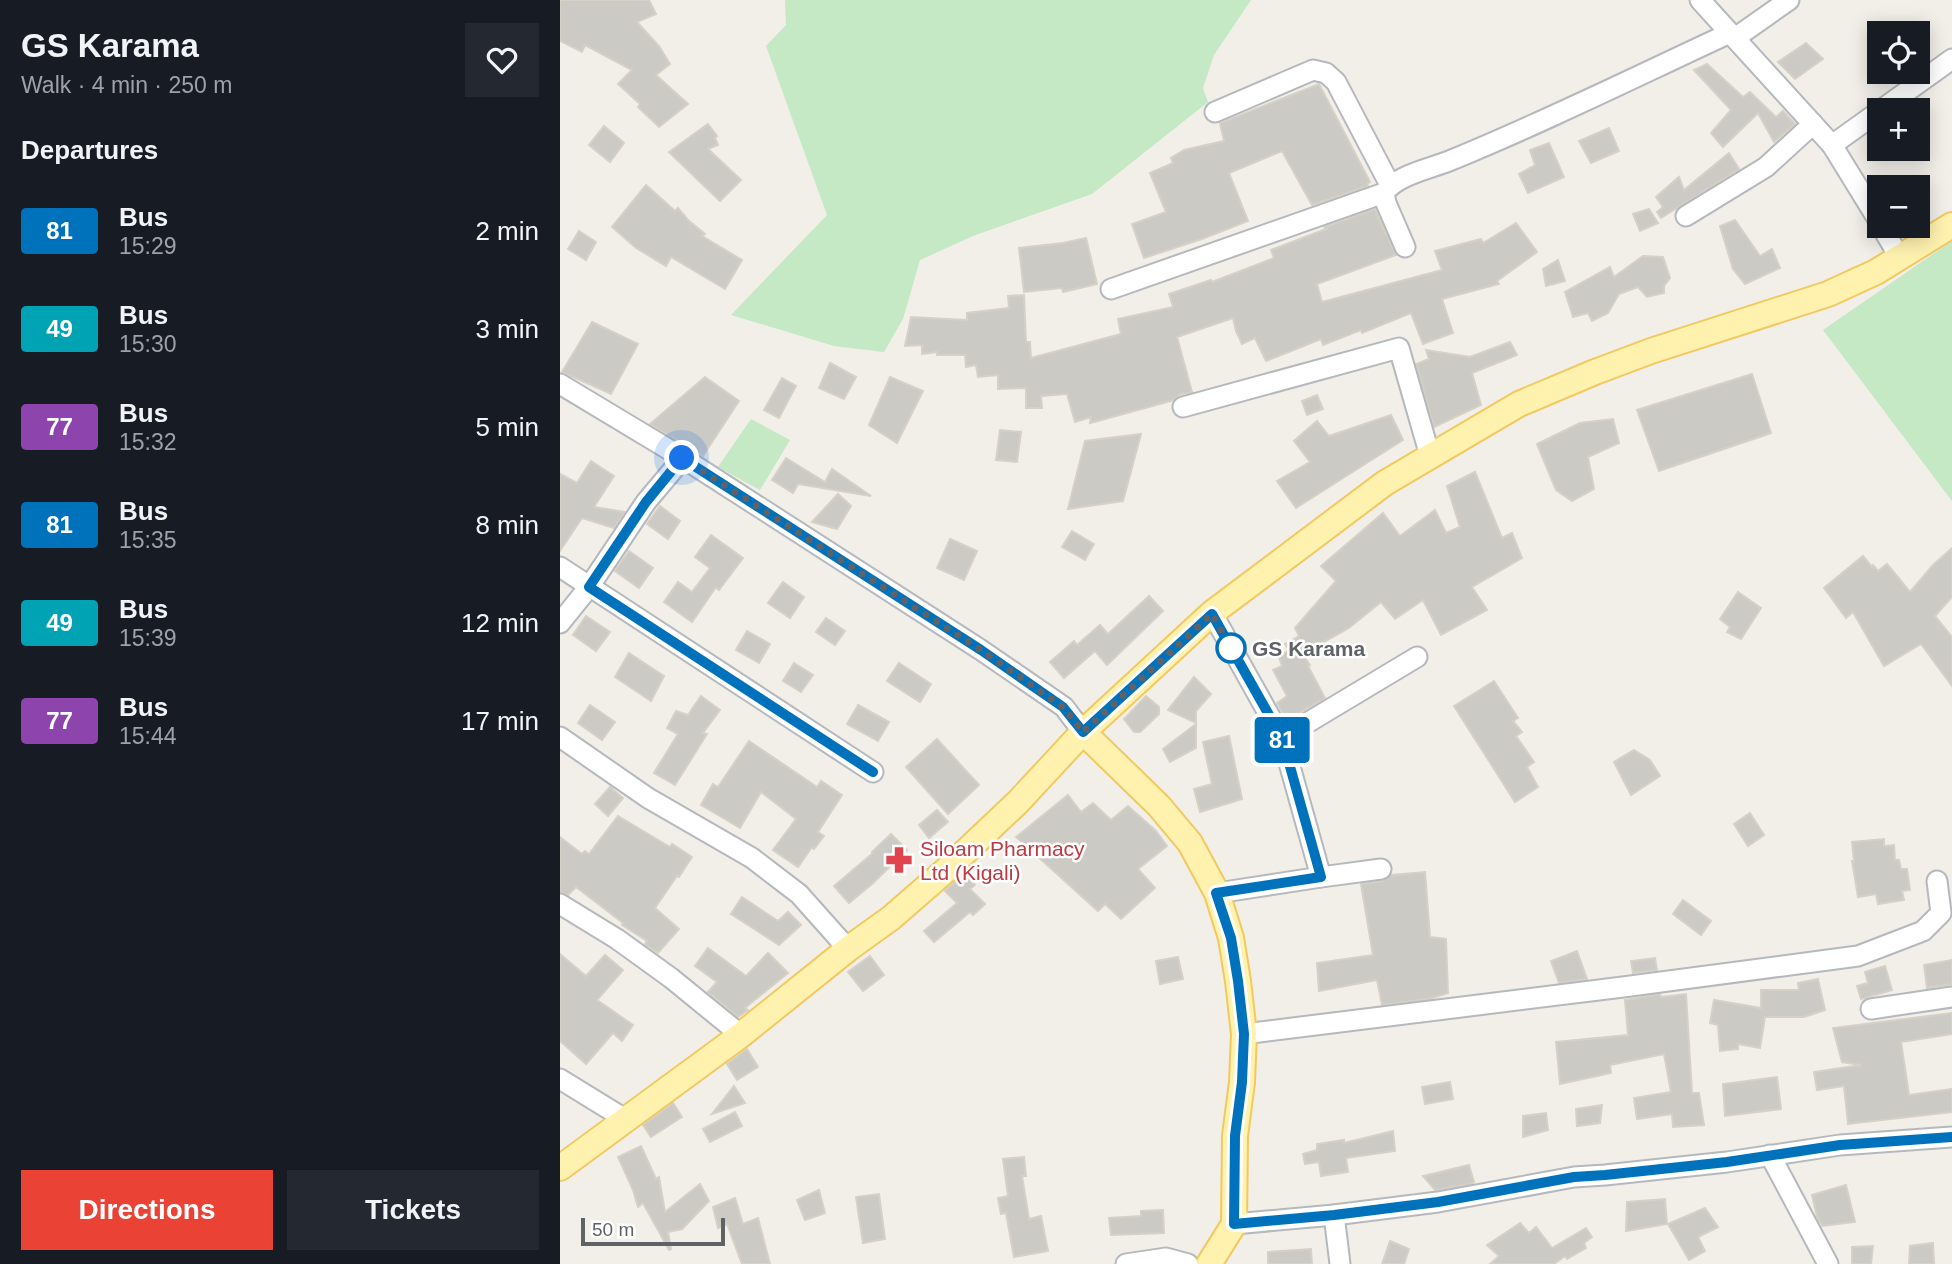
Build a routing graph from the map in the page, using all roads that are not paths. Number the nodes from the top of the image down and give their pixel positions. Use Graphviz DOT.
graph roads {
  1 [pos="1700,0"];
  2 [pos="1789,0"];
  3 [pos="1733,35"];
  4 [pos="1952,59"];
  5 [pos="1214,111"];
  6 [pos="1813,124"];
  7 [pos="1832,145"];
  8 [pos="1387,189"];
  9 [pos="1867,203"];
  10 [pos="1686,216"];
  11 [pos="1952,225"];
  12 [pos="1888,238"];
  13 [pos="1405,247"];
  14 [pos="1900,258"];
  15 [pos="1111,289"];
  16 [pos="560,384"];
  17 [pos="1183,407"];
  18 [pos="1430,456"];
  19 [pos="682,458"];
  20 [pos="560,567"];
  21 [pos="589,587"];
  22 [pos="1212,614"];
  23 [pos="560,623"];
  24 [pos="1417,657"];
  25 [pos="1083,732"];
  26 [pos="560,737"];
  27 [pos="1282,738"];
  28 [pos="873,772"];
  29 [pos="1381,869"];
  30 [pos="1321,877"];
  31 [pos="1937,881"];
  32 [pos="1216,893"];
  33 [pos="560,904"];
  34 [pos="848,948"];
  35 [pos="1952,998"];
  36 [pos="1871,1009"];
  37 [pos="1244,1034"];
  38 [pos="741,1035"];
  39 [pos="560,1079"];
  40 [pos="625,1119"];
  41 [pos="1952,1137"];
  42 [pos="1770,1155"];
  43 [pos="560,1168"];
  44 [pos="1334,1215"];
  45 [pos="1234,1224"];
  46 [pos="1126,1264"];
  47 [pos="1188,1264"];
  48 [pos="1209,1264"];
  49 [pos="1340,1264"];
  50 [pos="1828,1264"];
  1 -- 3 [label="street"];
  2 -- 3 [label="street"];
  3 -- 6 [label="street"];
  3 -- 8 [label="street"];
  4 -- 7 [label="street"];
  5 -- 8 [label="street"];
  6 -- 7 [label="street"];
  6 -- 10 [label="street"];
  7 -- 9 [label="street"];
  8 -- 13 [label="street"];
  8 -- 15 [label="street"];
  11 -- 14 [label="main road"];
  12 -- 14 [label="street"];
  14 -- 18 [label="main road"];
  16 -- 19 [label="street"];
  17 -- 18 [label="street"];
  18 -- 22 [label="main road"];
  19 -- 21 [label="street"];
  19 -- 25 [label="street"];
  20 -- 21 [label="street"];
  21 -- 23 [label="street"];
  21 -- 28 [label="street"];
  22 -- 25 [label="main road"];
  22 -- 27 [label="street"];
  24 -- 27 [label="street"];
  25 -- 32 [label="main road"];
  25 -- 34 [label="main road"];
  26 -- 34 [label="street"];
  27 -- 30 [label="street"];
  29 -- 30 [label="street"];
  30 -- 32 [label="street"];
  31 -- 37 [label="street"];
  32 -- 37 [label="main road"];
  33 -- 38 [label="street"];
  34 -- 38 [label="main road"];
  35 -- 36 [label="street"];
  37 -- 45 [label="main road"];
  38 -- 40 [label="main road"];
  39 -- 40 [label="street"];
  40 -- 43 [label="main road"];
  41 -- 42 [label="street"];
  42 -- 44 [label="street"];
  42 -- 50 [label="street"];
  44 -- 45 [label="street"];
  44 -- 49 [label="street"];
  45 -- 48 [label="main road"];
  46 -- 47 [label="street"];
}
